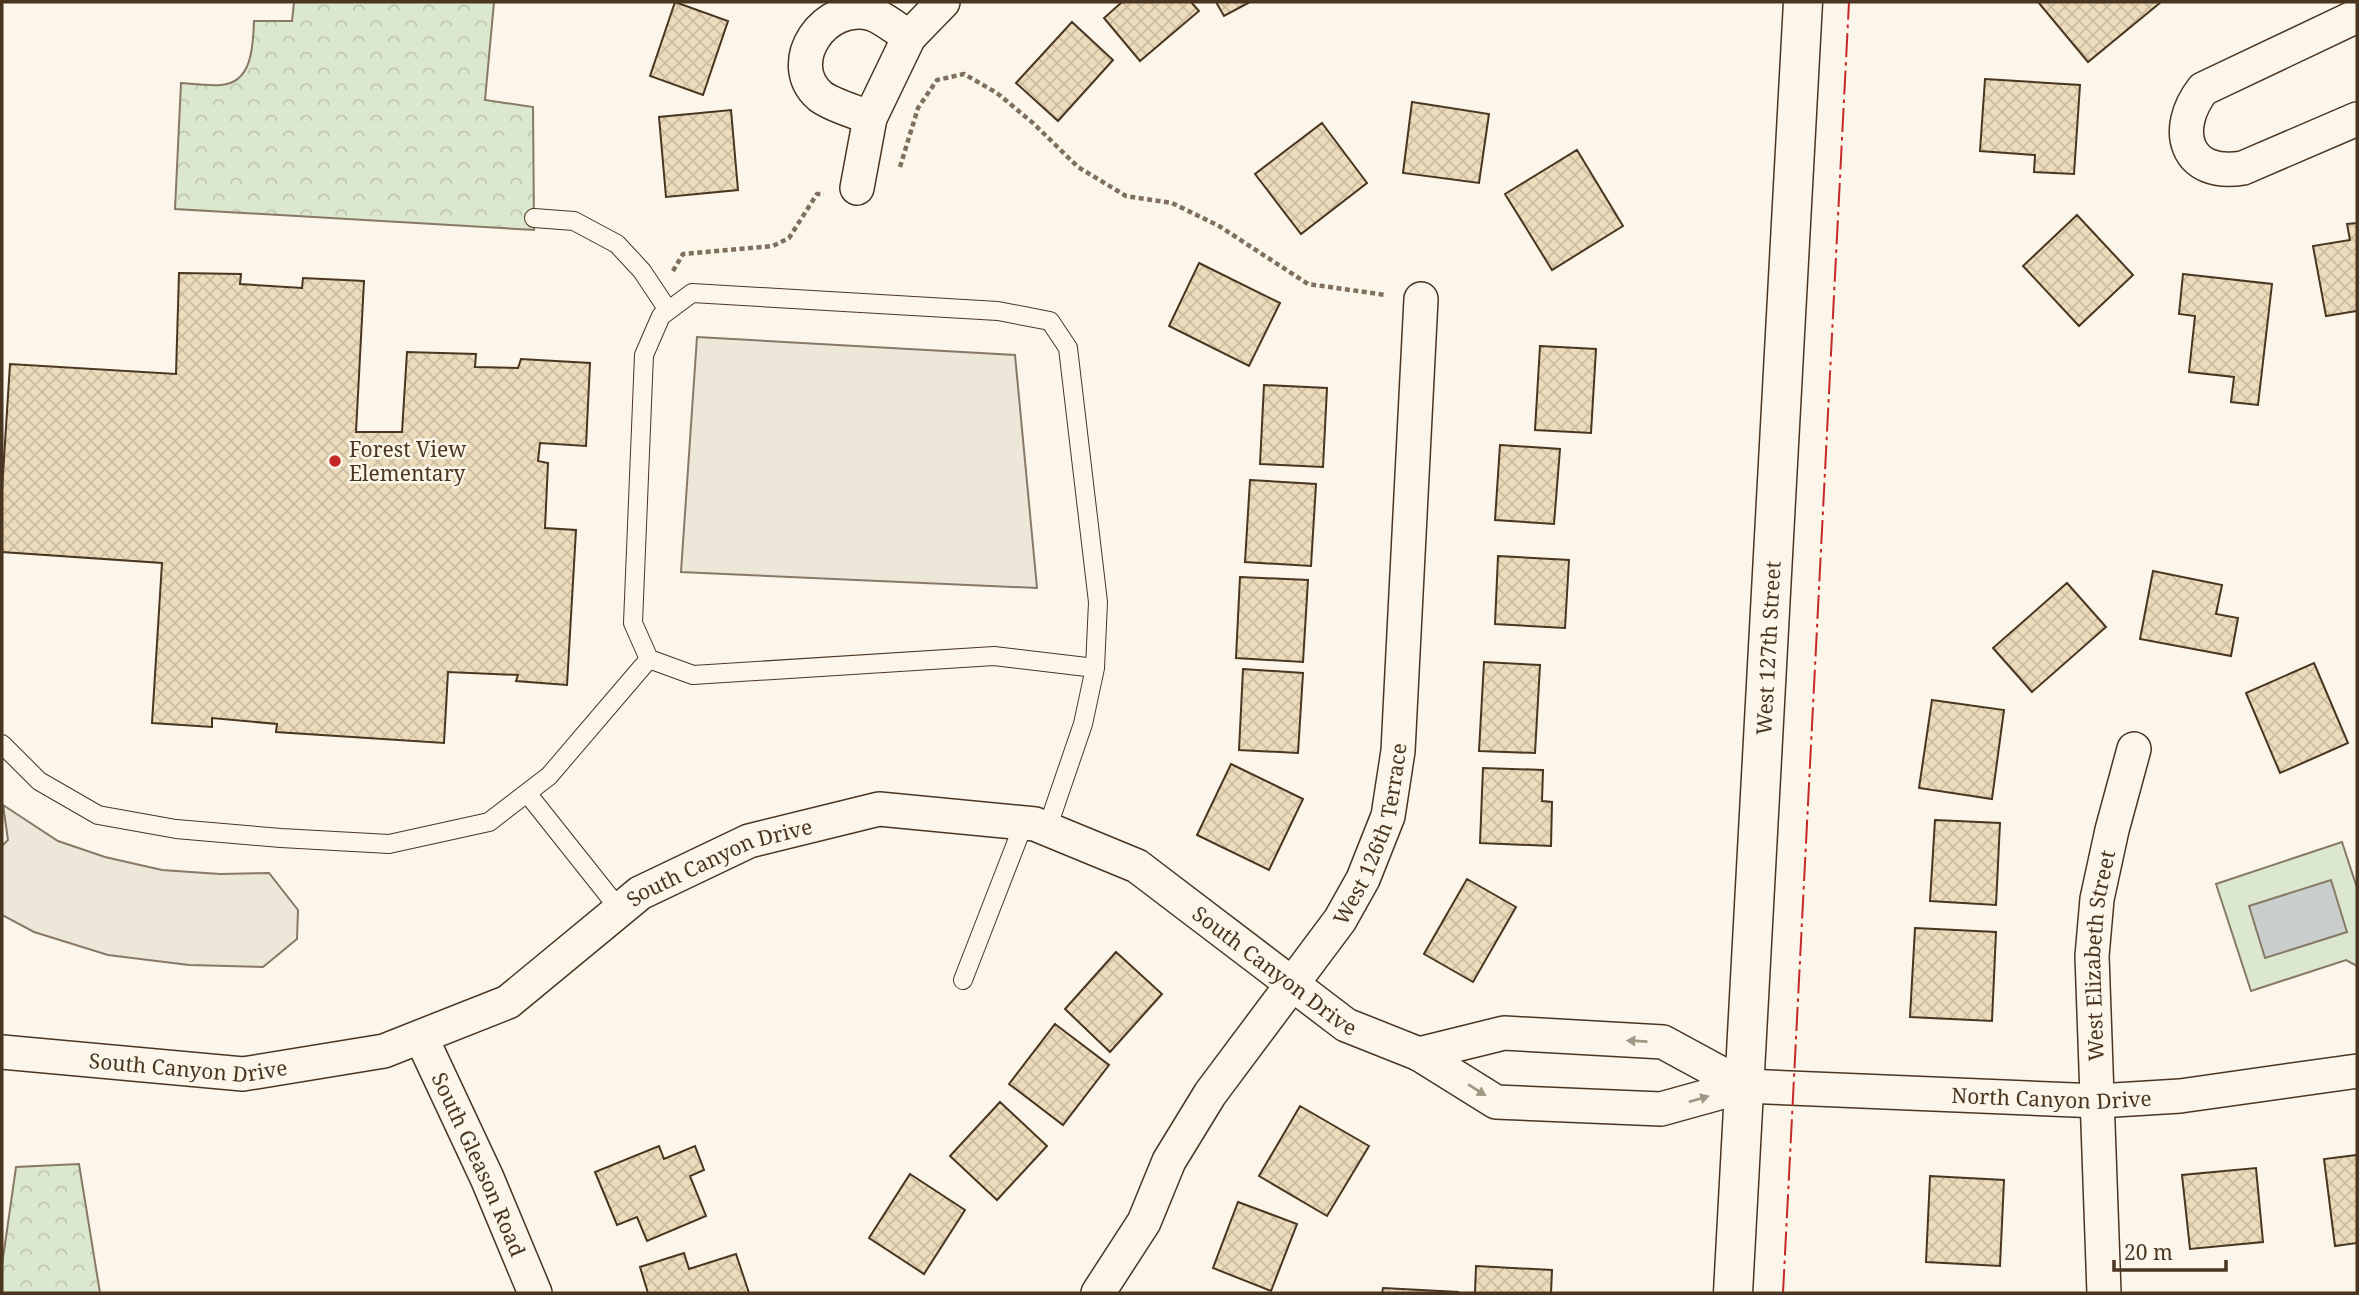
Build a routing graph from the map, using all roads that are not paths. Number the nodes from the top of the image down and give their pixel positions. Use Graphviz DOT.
graph roads {
  1 [pos="943,2"];
  2 [pos="1802,2"];
  3 [pos="2357,16"];
  4 [pos="909,37"];
  5 [pos="870,118"];
  6 [pos="2357,119"];
  7 [pos="843,191"];
  8 [pos="534,218"];
  9 [pos="1421,299"];
  10 [pos="668,310"];
  11 [pos="649,659"];
  12 [pos="1095,668"];
  13 [pos="2,744"];
  14 [pos="2134,749"];
  15 [pos="527,793"];
  16 [pos="1035,825"];
  17 [pos="620,910"];
  18 [pos="963,981"];
  19 [pos="1293,985"];
  20 [pos="421,1037"];
  21 [pos="2,1052"];
  22 [pos="1419,1054"];
  23 [pos="2357,1071"];
  24 [pos="1744,1086"];
  25 [pos="2098,1101"];
  26 [pos="535,1293"];
  27 [pos="1098,1293"];
  28 [pos="1733,1293"];
  29 [pos="2104,1293"];
  1 -- 4 [label="street"];
  2 -- 24 [label="street, West 127th Street"];
  3 -- 6 [label="street"];
  4 -- 5 [label="street"];
  4 -- 5 [label="street"];
  5 -- 7 [label="street"];
  8 -- 10 [label="lane"];
  9 -- 19 [label="street, West 126th Terrace"];
  10 -- 11 [label="lane"];
  10 -- 12 [label="lane"];
  11 -- 12 [label="lane"];
  11 -- 15 [label="lane"];
  12 -- 16 [label="lane"];
  13 -- 15 [label="lane"];
  14 -- 25 [label="street, West Elizabeth Street"];
  15 -- 17 [label="lane"];
  16 -- 17 [label="street, South Canyon Drive"];
  16 -- 18 [label="lane"];
  16 -- 19 [label="street, South Canyon Drive"];
  17 -- 20 [label="street, South Canyon Drive"];
  19 -- 22 [label="street, South Canyon Drive"];
  19 -- 27 [label="street, West 126th Terrace"];
  20 -- 21 [label="street, South Canyon Drive"];
  20 -- 26 [label="street, South Gleason Road"];
  24 -- 22 [label="street, one-way"];
  22 -- 24 [label="street, South Canyon Drive, one-way"];
  23 -- 25 [label="street, North Canyon Drive"];
  24 -- 25 [label="street, North Canyon Drive"];
  24 -- 28 [label="street, West 127th Street"];
  25 -- 29 [label="street, West Elizabeth Street"];
}
